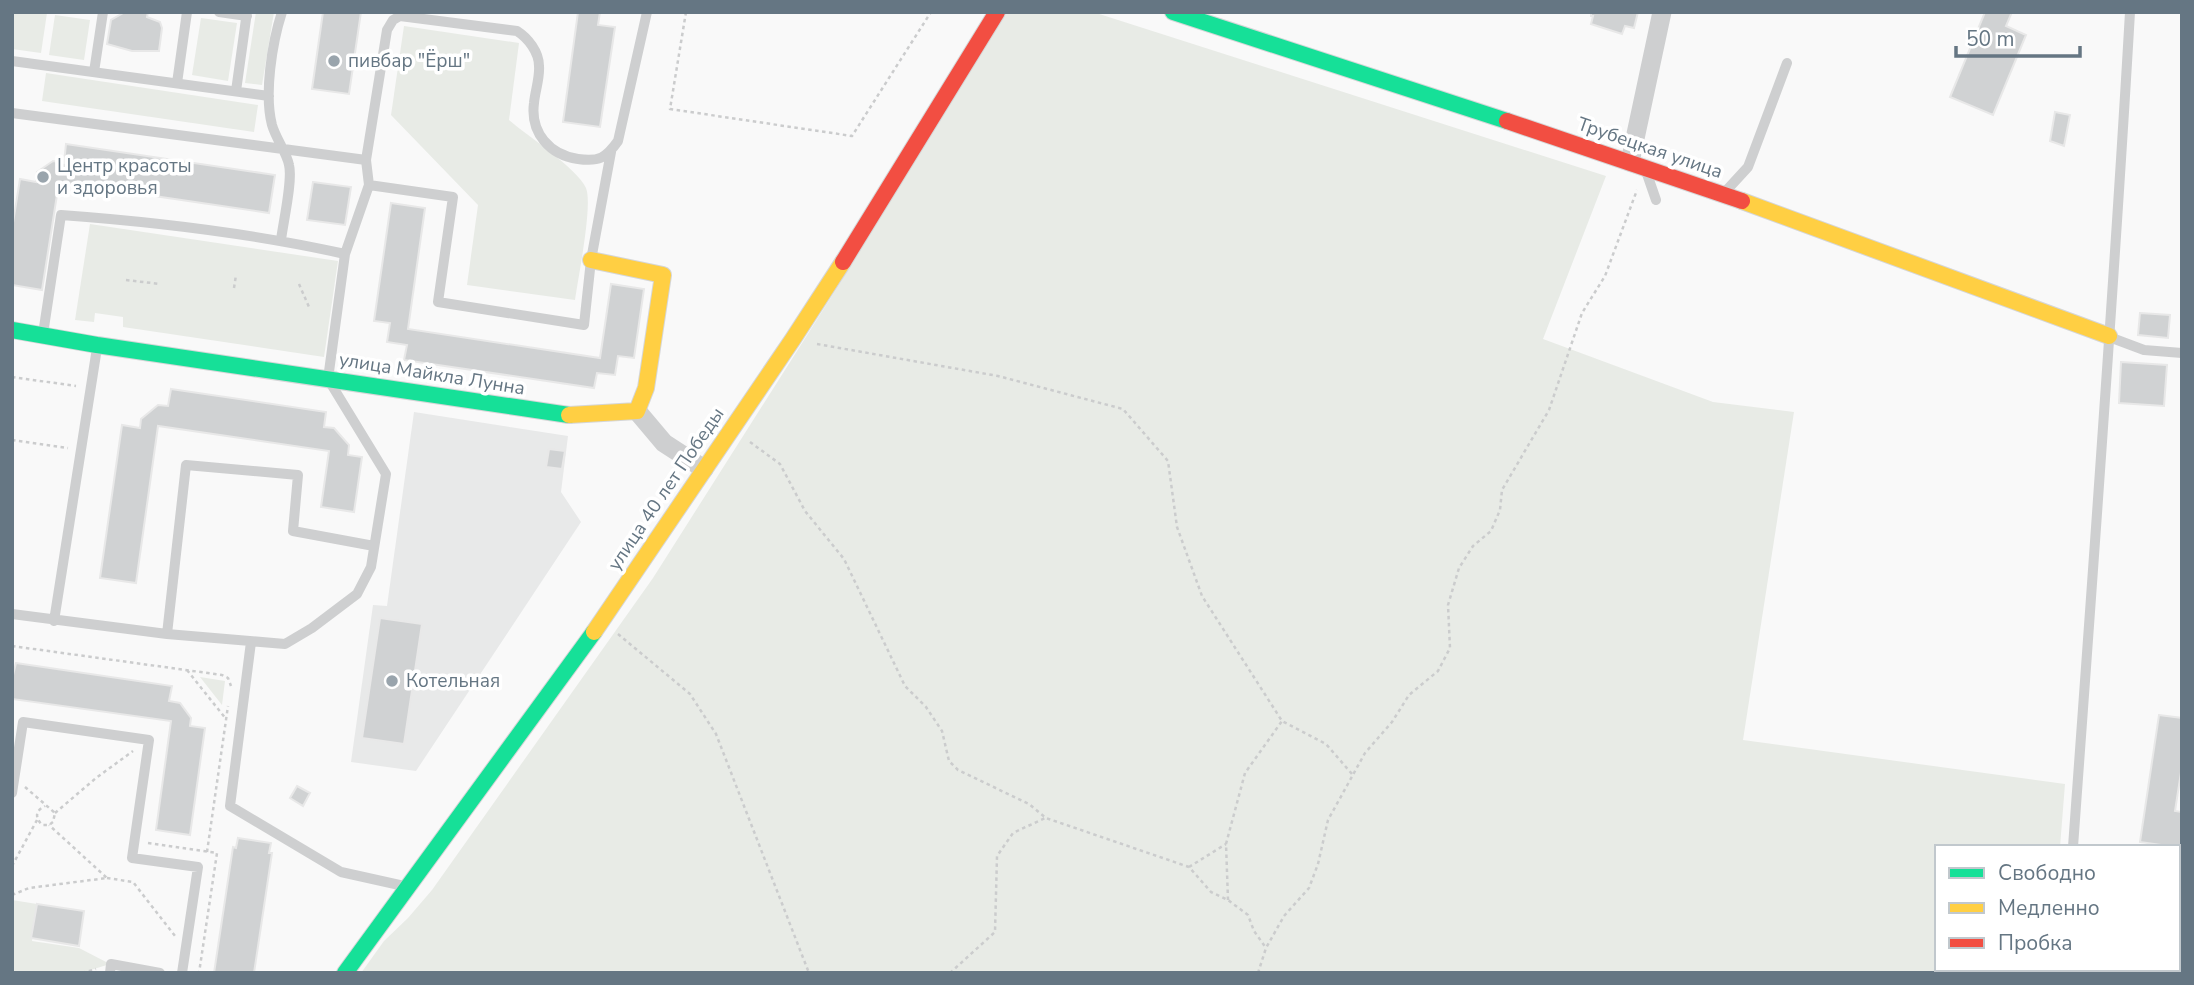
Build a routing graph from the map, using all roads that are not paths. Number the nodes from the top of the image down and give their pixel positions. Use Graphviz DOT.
graph roads {
  1 [pos="103,12"];
  2 [pos="187,12"];
  3 [pos="219,12"];
  4 [pos="282,12"];
  5 [pos="647,12"];
  6 [pos="997,12"];
  7 [pos="1173,12"];
  8 [pos="1662,12"];
  9 [pos="2130,12"];
  10 [pos="247,14"];
  11 [pos="12,61"];
  12 [pos="1787,63"];
  13 [pos="94,72"];
  14 [pos="177,83"];
  15 [pos="236,91"];
  16 [pos="269,96"];
  17 [pos="12,113"];
  18 [pos="280,148"];
  19 [pos="611,152"];
  20 [pos="366,160"];
  21 [pos="1637,165"];
  22 [pos="369,185"];
  23 [pos="1722,195"];
  24 [pos="1656,200"];
  25 [pos="281,240"];
  26 [pos="345,254"];
  27 [pos="591,260"];
  28 [pos="12,330"];
  29 [pos="43,334"];
  30 [pos="2109,336"];
  31 [pos="97,345"];
  32 [pos="2182,353"];
  33 [pos="328,379"];
  34 [pos="637,411"];
  35 [pos="704,470"];
  36 [pos="374,546"];
  37 [pos="12,614"];
  38 [pos="54,621"];
  39 [pos="167,634"];
  40 [pos="251,642"];
  41 [pos="12,793"];
  42 [pos="2073,845"];
  43 [pos="408,887"];
  44 [pos="110,973"];
  45 [pos="160,973"];
  46 [pos="182,973"];
  47 [pos="345,973"];
  1 -- 13 [label="lane"];
  2 -- 14 [label="lane"];
  3 -- 10 [label="lane"];
  4 -- 16 [label="lane"];
  5 -- 19 [label="lane"];
  6 -- 35 [label="street, улица 40 лет Победы"];
  7 -- 21 [label="street, Трубецкая улица"];
  8 -- 21 [label="street"];
  9 -- 30 [label="lane"];
  10 -- 15 [label="lane"];
  11 -- 13 [label="lane"];
  12 -- 23 [label="lane"];
  13 -- 14 [label="lane"];
  14 -- 15 [label="lane"];
  15 -- 16 [label="lane"];
  16 -- 18 [label="lane"];
  17 -- 18 [label="lane"];
  18 -- 20 [label="lane"];
  18 -- 25 [label="lane"];
  19 -- 20 [label="lane"];
  19 -- 27 [label="lane"];
  20 -- 22 [label="lane"];
  21 -- 23 [label="street, Трубецкая улица"];
  21 -- 24 [label="lane"];
  22 -- 26 [label="lane"];
  22 -- 27 [label="lane"];
  23 -- 30 [label="street, Трубецкая улица"];
  25 -- 26 [label="lane"];
  25 -- 29 [label="lane"];
  26 -- 33 [label="lane"];
  27 -- 34 [label="street"];
  28 -- 29 [label="street, улица Майкла Лунна"];
  29 -- 31 [label="street, улица Майкла Лунна"];
  30 -- 32 [label="lane"];
  30 -- 42 [label="lane"];
  31 -- 33 [label="street, улица Майкла Лунна"];
  31 -- 38 [label="lane"];
  33 -- 34 [label="street, улица Майкла Лунна"];
  33 -- 36 [label="lane"];
  34 -- 35 [label="street"];
  35 -- 43 [label="street, улица 40 лет Победы"];
  36 -- 39 [label="lane"];
  36 -- 40 [label="lane"];
  37 -- 38 [label="lane"];
  38 -- 39 [label="lane"];
  39 -- 40 [label="lane"];
  40 -- 43 [label="lane"];
  41 -- 46 [label="lane"];
  43 -- 47 [label="street, улица 40 лет Победы"];
  44 -- 45 [label="lane"];
}
